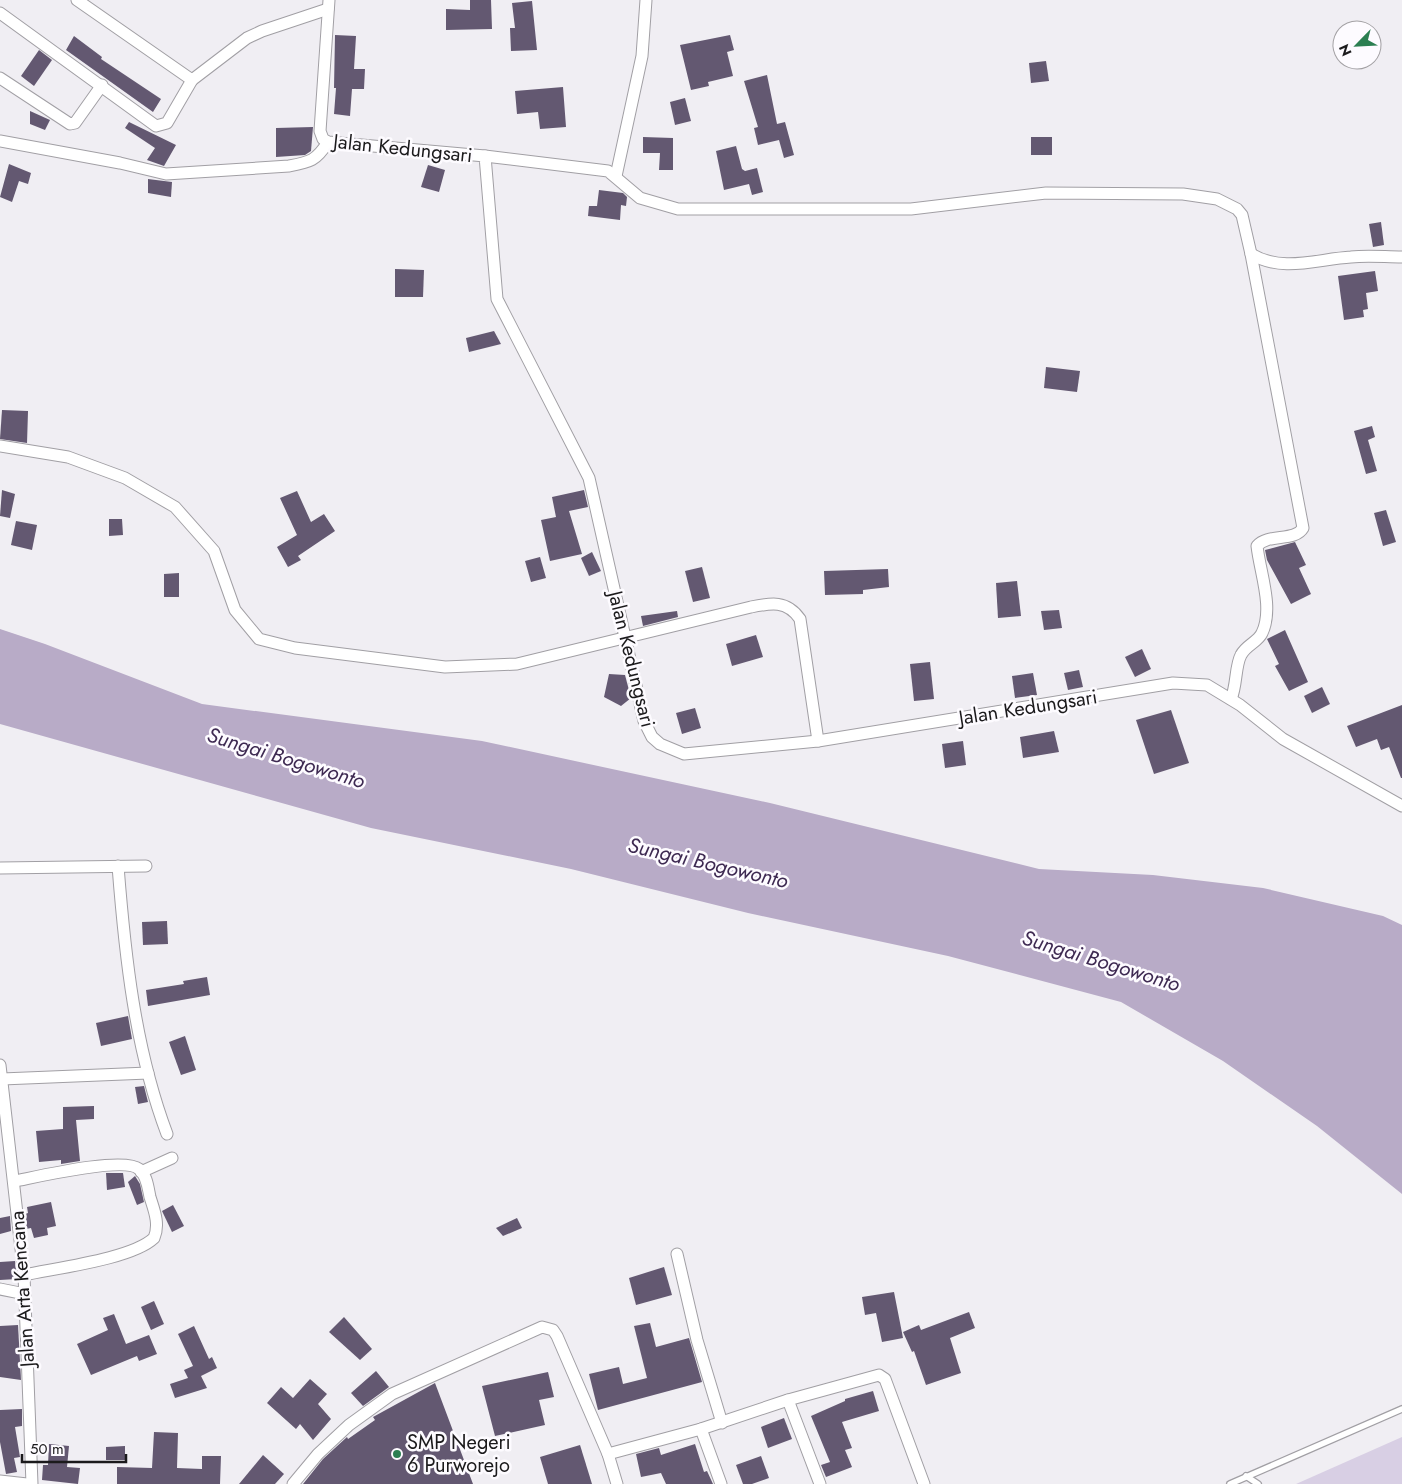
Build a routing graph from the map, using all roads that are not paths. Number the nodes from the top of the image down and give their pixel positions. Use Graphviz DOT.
graph roads {
  1 [pos="77,0"];
  2 [pos="646,0"];
  3 [pos="329,4"];
  4 [pos="0,13"];
  5 [pos="0,78"];
  6 [pos="192,80"];
  7 [pos="102,85"];
  8 [pos="0,141"];
  9 [pos="326,141"];
  10 [pos="485,156"];
  11 [pos="616,176"];
  12 [pos="1251,254"];
  13 [pos="1402,257"];
  14 [pos="0,446"];
  15 [pos="625,639"];
  16 [pos="1231,699"];
  17 [pos="818,741"];
  18 [pos="1402,806"];
  19 [pos="118,866"];
  20 [pos="146,866"];
  21 [pos="0,868"];
  22 [pos="0,1065"];
  23 [pos="148,1072"];
  24 [pos="2,1079"];
  25 [pos="167,1134"];
  26 [pos="172,1158"];
  27 [pos="142,1172"];
  28 [pos="14,1181"];
  29 [pos="677,1254"];
  30 [pos="24,1275"];
  31 [pos="0,1289"];
  32 [pos="25,1294"];
  33 [pos="788,1400"];
  34 [pos="1402,1409"];
  35 [pos="722,1422"];
  36 [pos="701,1429"];
  37 [pos="608,1454"];
  38 [pos="1246,1476"];
  39 [pos="0,1481"];
  40 [pos="27,1484"];
  41 [pos="32,1484"];
  42 [pos="293,1484"];
  43 [pos="617,1484"];
  44 [pos="721,1484"];
  45 [pos="820,1484"];
  46 [pos="924,1484"];
  47 [pos="1230,1484"];
  48 [pos="1258,1484"];
  1 -- 6 [label="street"];
  2 -- 11 [label="street"];
  3 -- 6 [label="street"];
  3 -- 9 [label="street"];
  4 -- 7 [label="street"];
  5 -- 7 [label="street"];
  6 -- 7 [label="street"];
  8 -- 9 [label="street"];
  9 -- 10 [label="street, Jalan Kedungsari"];
  10 -- 11 [label="street"];
  10 -- 15 [label="street, Jalan Kedungsari"];
  11 -- 12 [label="street"];
  12 -- 13 [label="street"];
  12 -- 16 [label="street"];
  14 -- 15 [label="street"];
  15 -- 17 [label="street, Jalan Kedungsari"];
  15 -- 17 [label="street"];
  16 -- 17 [label="street, Jalan Kedungsari"];
  16 -- 18 [label="street, Jalan Kedungsari"];
  19 -- 20 [label="street"];
  19 -- 21 [label="street"];
  19 -- 23 [label="street"];
  22 -- 24 [label="street, Jalan Arta Kencana"];
  23 -- 24 [label="street"];
  23 -- 25 [label="street"];
  24 -- 28 [label="street, Jalan Arta Kencana"];
  26 -- 27 [label="street"];
  27 -- 28 [label="street"];
  27 -- 30 [label="street"];
  28 -- 30 [label="street, Jalan Arta Kencana"];
  29 -- 35 [label="street"];
  30 -- 32 [label="street, Jalan Arta Kencana"];
  31 -- 32 [label="street"];
  32 -- 41 [label="street, Jalan Arta Kencana"];
  33 -- 35 [label="street"];
  33 -- 45 [label="street"];
  33 -- 46 [label="street"];
  34 -- 38 [label="lane"];
  35 -- 36 [label="street"];
  36 -- 37 [label="street"];
  36 -- 44 [label="street"];
  37 -- 42 [label="street"];
  37 -- 43 [label="street"];
  38 -- 47 [label="lane"];
  38 -- 48 [label="lane"];
  39 -- 40 [label="street"];
}
